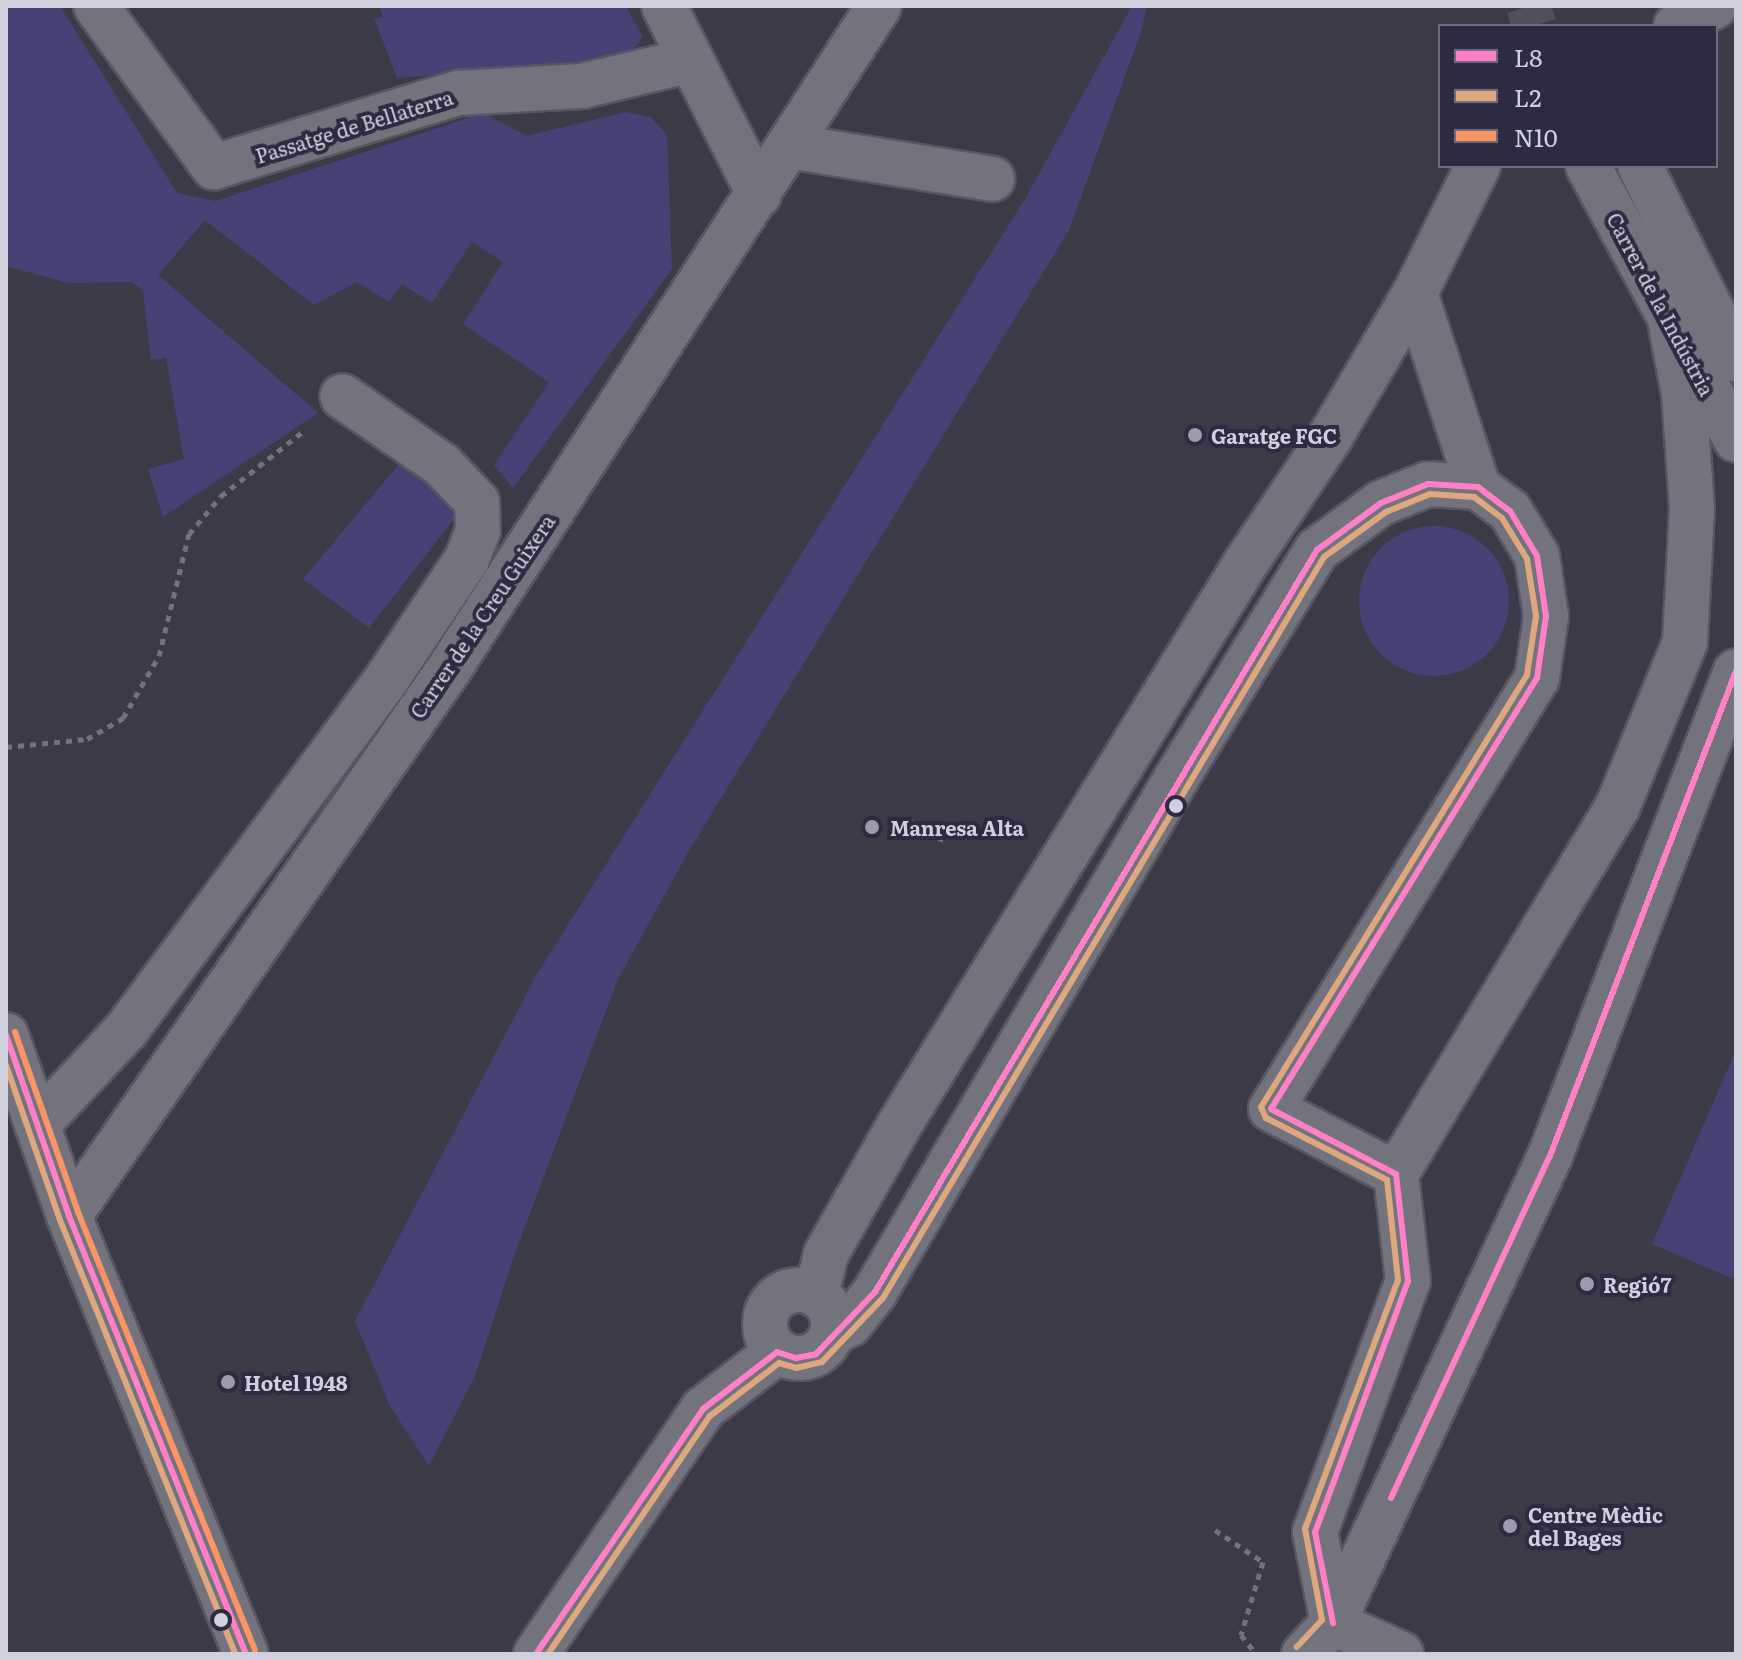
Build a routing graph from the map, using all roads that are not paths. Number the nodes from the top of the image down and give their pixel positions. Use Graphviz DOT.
graph roads {
  1 [pos="96,6"];
  2 [pos="664,6"];
  3 [pos="879,6"];
  4 [pos="1715,6"];
  5 [pos="1680,24"];
  6 [pos="691,60"];
  7 [pos="789,146"];
  8 [pos="1477,168"];
  9 [pos="1589,168"];
  10 [pos="1641,168"];
  11 [pos="992,179"];
  12 [pos="759,194"];
  13 [pos="1415,293"];
  14 [pos="1671,326"];
  15 [pos="1736,359"];
  16 [pos="347,398"];
  17 [pos="1736,440"];
  18 [pos="1478,487"];
  19 [pos="1736,671"];
  20 [pos="8,1050"];
  21 [pos="37,1125"];
  22 [pos="1396,1174"];
  23 [pos="69,1216"];
  24 [pos="824,1314"];
  25 [pos="777,1352"];
  26 [pos="1318,1639"];
  27 [pos="246,1654"];
  28 [pos="536,1654"];
  29 [pos="1401,1654"];
  1 -- 6 [label="street, Passatge de Bellaterra"];
  2 -- 6 [label="street"];
  3 -- 7 [label="street, Carrer de la Creu Guixera"];
  4 -- 5 [label="street"];
  6 -- 12 [label="street"];
  7 -- 11 [label="street"];
  7 -- 12 [label="street, Carrer de la Creu Guixera"];
  8 -- 13 [label="street"];
  9 -- 14 [label="street, Carrer de la Indústria"];
  10 -- 15 [label="street, Carrer de la Indústria"];
  12 -- 23 [label="street, Carrer de la Creu Guixera"];
  13 -- 18 [label="street"];
  13 -- 24 [label="street"];
  14 -- 17 [label="street, Carrer de la Indústria"];
  14 -- 22 [label="street"];
  16 -- 21 [label="street"];
  18 -- 22 [label="street"];
  18 -- 24 [label="street"];
  19 -- 26 [label="street"];
  20 -- 21 [label="street"];
  21 -- 23 [label="street"];
  22 -- 26 [label="street"];
  23 -- 27 [label="street"];
  24 -- 25 [label="street"];
  24 -- 25 [label="street"];
  25 -- 28 [label="street"];
  26 -- 29 [label="street"];
}
